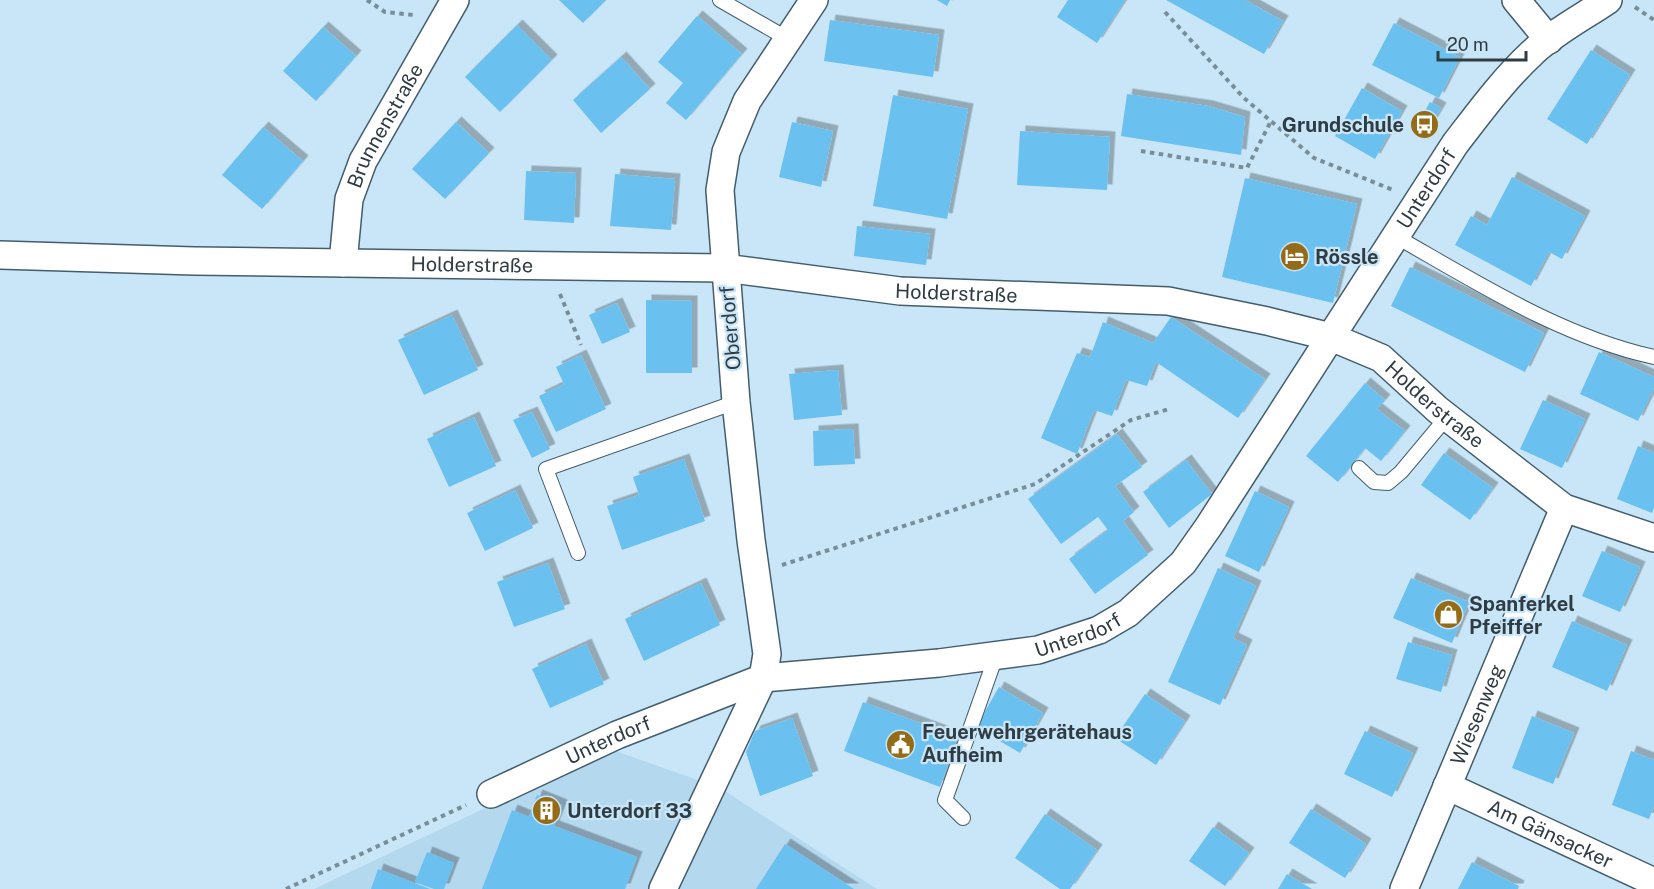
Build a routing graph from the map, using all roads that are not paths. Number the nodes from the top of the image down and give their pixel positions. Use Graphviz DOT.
graph roads {
  1 [pos="720,0"];
  2 [pos="814,0"];
  3 [pos="1516,0"];
  4 [pos="1608,0"];
  5 [pos="450,9"];
  6 [pos="788,39"];
  7 [pos="1549,40"];
  8 [pos="1395,236"];
  9 [pos="0,255"];
  10 [pos="343,263"];
  11 [pos="724,268"];
  12 [pos="1330,337"];
  13 [pos="1654,357"];
  14 [pos="736,402"];
  15 [pos="1447,417"];
  16 [pos="1359,468"];
  17 [pos="1563,508"];
  18 [pos="1654,538"];
  19 [pos="578,553"];
  20 [pos="996,656"];
  21 [pos="763,678"];
  22 [pos="1447,786"];
  23 [pos="491,794"];
  24 [pos="963,818"];
  25 [pos="1654,882"];
  26 [pos="663,889"];
  27 [pos="1404,889"];
  1 -- 6 [label="lane"];
  2 -- 6 [label="street, Oberdorf"];
  3 -- 7 [label="street"];
  4 -- 7 [label="street, Unterdorf"];
  5 -- 10 [label="street, Brunnenstraße"];
  6 -- 11 [label="street, Oberdorf"];
  7 -- 8 [label="street, Unterdorf"];
  8 -- 12 [label="street, Unterdorf"];
  8 -- 13 [label="lane"];
  9 -- 10 [label="street, Holderstraße"];
  10 -- 11 [label="street, Holderstraße"];
  11 -- 12 [label="street, Holderstraße"];
  11 -- 14 [label="street, Oberdorf"];
  12 -- 15 [label="street, Holderstraße"];
  12 -- 20 [label="street, Unterdorf"];
  14 -- 19 [label="lane"];
  14 -- 21 [label="street, Oberdorf"];
  15 -- 16 [label="lane"];
  15 -- 17 [label="street, Holderstraße"];
  17 -- 18 [label="street, Holderstraße"];
  17 -- 22 [label="street, Wiesenweg"];
  20 -- 21 [label="street, Unterdorf"];
  20 -- 24 [label="lane"];
  21 -- 23 [label="street, Unterdorf"];
  21 -- 26 [label="street, Oberdorf"];
  22 -- 25 [label="street, Am Gänsacker"];
  22 -- 27 [label="street, Wiesenweg"];
}
